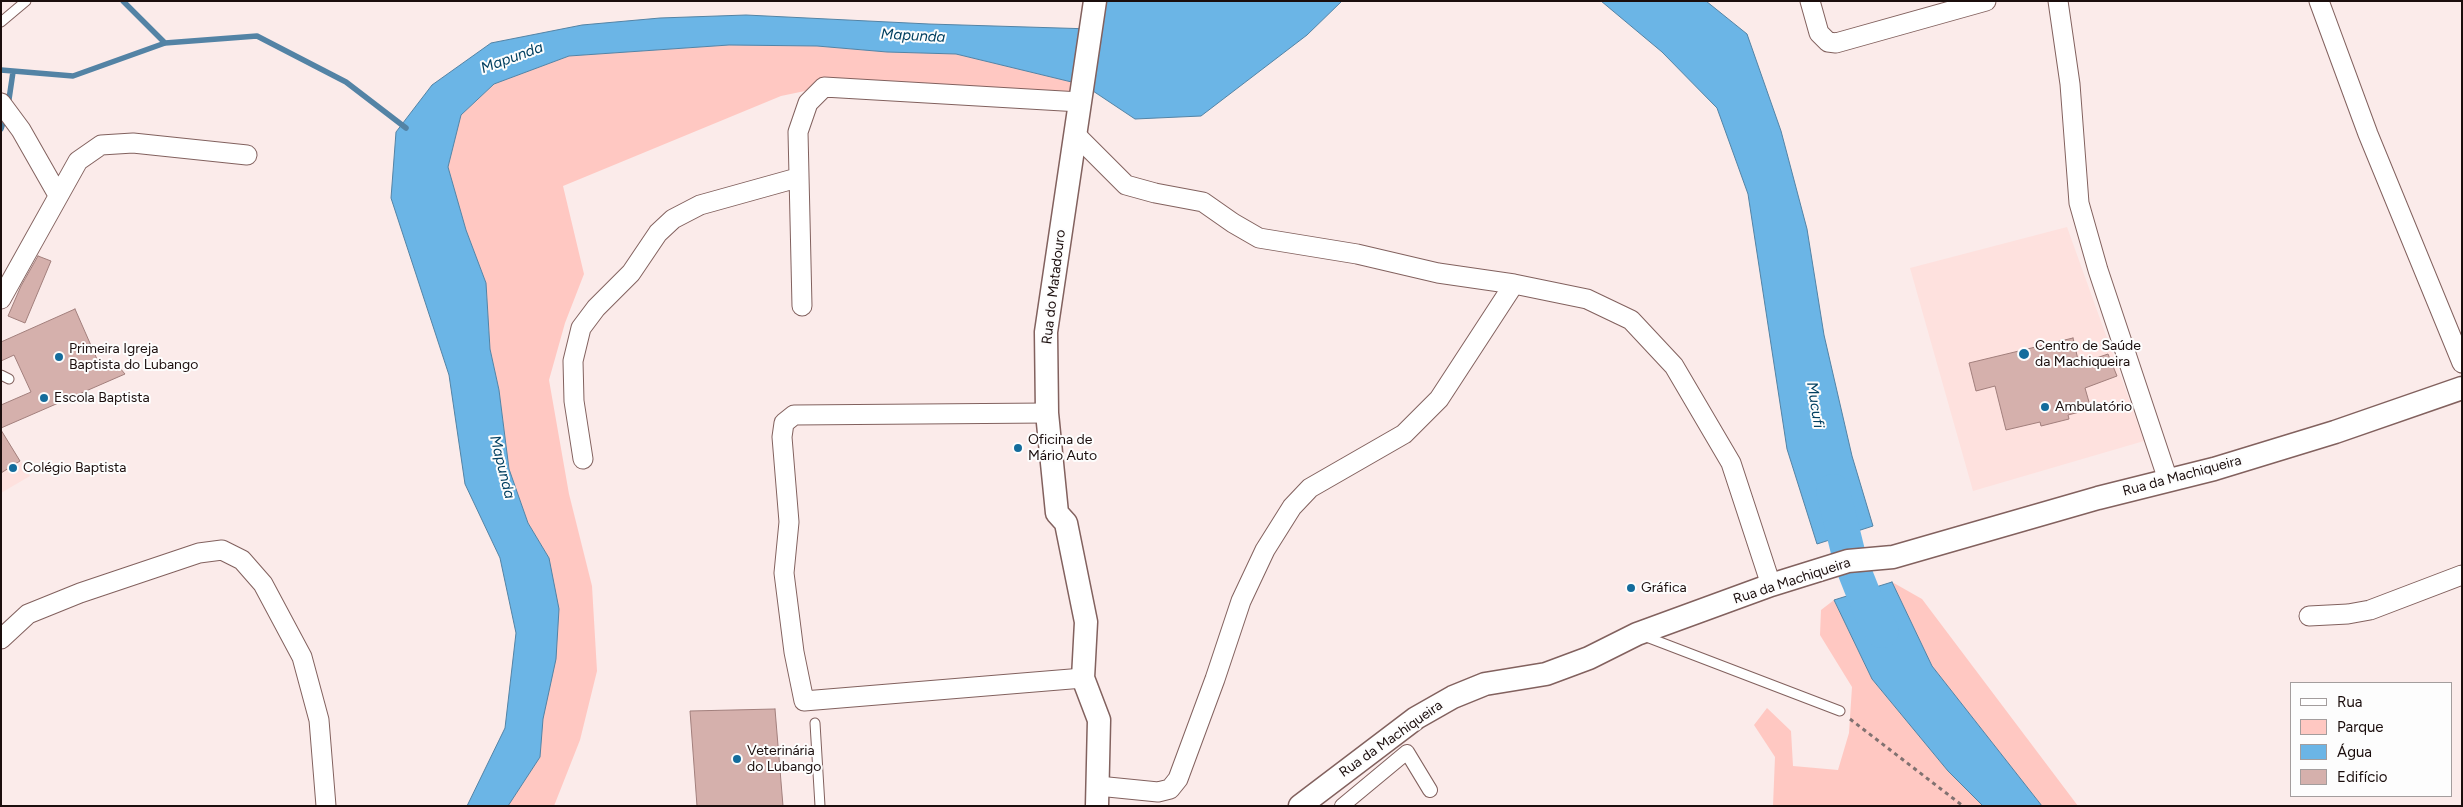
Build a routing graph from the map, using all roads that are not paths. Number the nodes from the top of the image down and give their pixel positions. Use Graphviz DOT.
graph roads {
  1 [pos="26,1"];
  2 [pos="1095,1"];
  3 [pos="1810,1"];
  4 [pos="1986,1"];
  5 [pos="2058,1"];
  6 [pos="2319,1"];
  7 [pos="1,22"];
  8 [pos="1082,94"];
  9 [pos="1,103"];
  10 [pos="1076,135"];
  11 [pos="247,155"];
  12 [pos="797,178"];
  13 [pos="58,195"];
  14 [pos="1514,284"];
  15 [pos="1,299"];
  16 [pos="802,306"];
  17 [pos="2462,363"];
  18 [pos="2462,388"];
  19 [pos="1047,412"];
  20 [pos="583,459"];
  21 [pos="2168,480"];
  22 [pos="2462,575"];
  23 [pos="1771,585"];
  24 [pos="2309,616"];
  25 [pos="1637,634"];
  26 [pos="1,639"];
  27 [pos="1083,678"];
  28 [pos="1840,711"];
  29 [pos="815,723"];
  30 [pos="1430,790"];
  31 [pos="1097,796"];
  32 [pos="326,806"];
  33 [pos="820,806"];
  34 [pos="1300,806"];
  35 [pos="1342,806"];
  1 -- 7 [label="lane"];
  2 -- 8 [label="street, Rua do Matadouro"];
  3 -- 4 [label="street"];
  5 -- 21 [label="street"];
  6 -- 17 [label="street"];
  8 -- 10 [label="street, Rua do Matadouro"];
  8 -- 12 [label="street"];
  9 -- 13 [label="street"];
  10 -- 14 [label="street"];
  10 -- 19 [label="street, Rua do Matadouro"];
  11 -- 13 [label="street"];
  12 -- 16 [label="street"];
  12 -- 20 [label="street"];
  13 -- 15 [label="street"];
  14 -- 23 [label="street"];
  14 -- 31 [label="street"];
  18 -- 21 [label="street, Rua da Machiqueira"];
  19 -- 27 [label="street, Rua do Matadouro"];
  19 -- 27 [label="street"];
  21 -- 23 [label="street, Rua da Machiqueira"];
  22 -- 24 [label="street"];
  23 -- 25 [label="street, Rua da Machiqueira"];
  25 -- 28 [label="lane"];
  25 -- 34 [label="street, Rua da Machiqueira"];
  26 -- 32 [label="street"];
  27 -- 31 [label="street, Rua do Matadouro"];
  29 -- 33 [label="lane"];
  30 -- 35 [label="street"];
}
